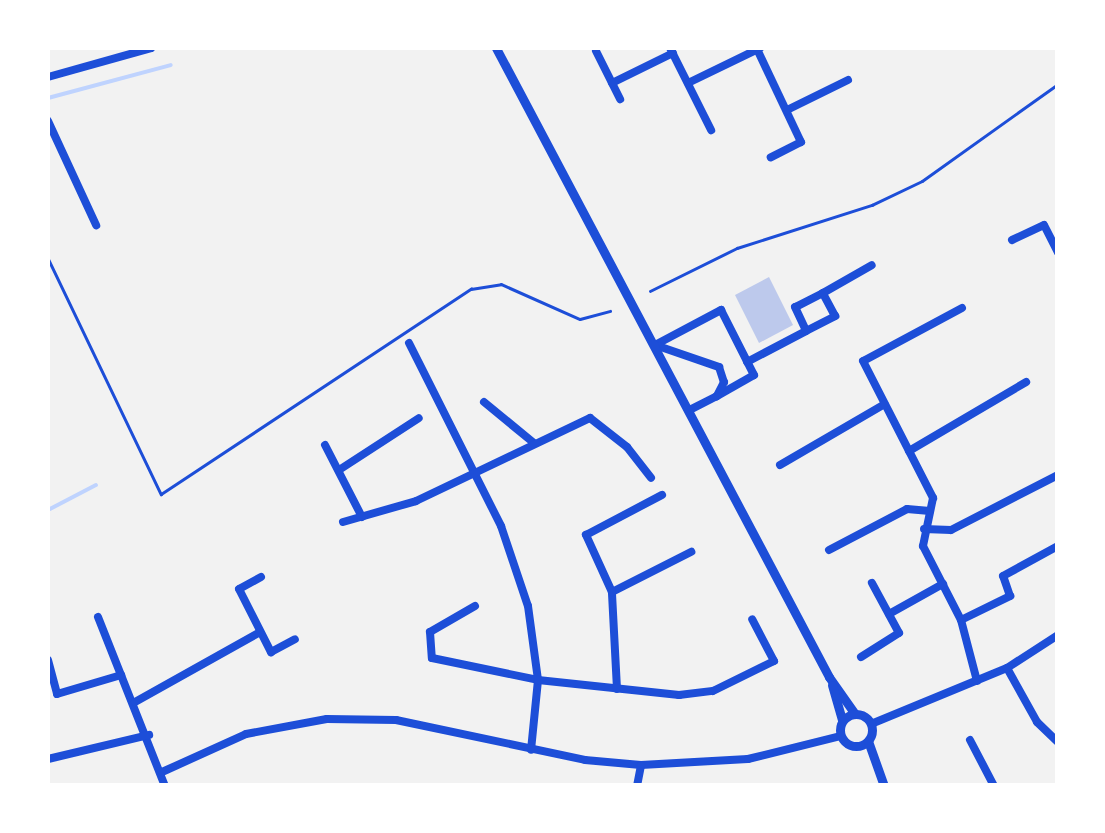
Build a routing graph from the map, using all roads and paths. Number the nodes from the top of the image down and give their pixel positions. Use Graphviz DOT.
graph roads {
  1 [pos="151,48"];
  2 [pos="496,48"];
  3 [pos="505,48"];
  4 [pos="758,48"];
  5 [pos="596,50"];
  6 [pos="672,50"];
  7 [pos="512,70"];
  8 [pos="48,77"];
  9 [pos="848,80"];
  10 [pos="612,83"];
  11 [pos="688,83"];
  12 [pos="1058,84"];
  13 [pos="620,99"];
  14 [pos="787,110"];
  15 [pos="48,121"];
  16 [pos="711,130"];
  17 [pos="770,157"];
  18 [pos="96,225"];
  19 [pos="1012,240"];
  20 [pos="1058,253"];
  21 [pos="48,258"];
  22 [pos="872,266"];
  23 [pos="650,291"];
  24 [pos="822,293"];
  25 [pos="962,308"];
  26 [pos="610,311"];
  27 [pos="806,330"];
  28 [pos="409,343"];
  29 [pos="655,345"];
  30 [pos="747,362"];
  31 [pos="1026,382"];
  32 [pos="717,396"];
  33 [pos="484,402"];
  34 [pos="885,404"];
  35 [pos="690,410"];
  36 [pos="419,418"];
  37 [pos="534,444"];
  38 [pos="325,445"];
  39 [pos="909,451"];
  40 [pos="780,466"];
  41 [pos="339,470"];
  42 [pos="474,473"];
  43 [pos="1058,475"];
  44 [pos="651,478"];
  45 [pos="662,494"];
  46 [pos="930,511"];
  47 [pos="362,517"];
  48 [pos="343,522"];
  49 [pos="924,529"];
  50 [pos="1058,546"];
  51 [pos="829,550"];
  52 [pos="692,552"];
  53 [pos="261,577"];
  54 [pos="872,583"];
  55 [pos="943,584"];
  56 [pos="612,592"];
  57 [pos="475,606"];
  58 [pos="888,614"];
  59 [pos="98,617"];
  60 [pos="752,619"];
  61 [pos="961,620"];
  62 [pos="260,632"];
  63 [pos="1058,635"];
  64 [pos="295,639"];
  65 [pos="861,657"];
  66 [pos="48,660"];
  67 [pos="1006,668"];
  68 [pos="121,676"];
  69 [pos="829,677"];
  70 [pos="538,680"];
  71 [pos="976,681"];
  72 [pos="617,688"];
  73 [pos="135,702"];
  74 [pos="855,714"];
  75 [pos="842,721"];
  76 [pos="870,724"];
  77 [pos="149,735"];
  78 [pos="840,736"];
  79 [pos="868,740"];
  80 [pos="970,740"];
  81 [pos="1058,742"];
  82 [pos="856,746"];
  83 [pos="532,750"];
  84 [pos="48,758"];
  85 [pos="640,765"];
  86 [pos="162,772"];
  87 [pos="878,772"];
  88 [pos="165,786"];
  89 [pos="637,786"];
  90 [pos="884,786"];
  91 [pos="994,786"];
  1 -- 8 [label="street"];
  2 -- 7 [label="street"];
  3 -- 7 [label="street"];
  4 -- 11 [label="street"];
  4 -- 14 [label="street"];
  5 -- 10 [label="street"];
  6 -- 10 [label="street"];
  6 -- 11 [label="street"];
  7 -- 29 [label="street"];
  9 -- 14 [label="street"];
  10 -- 13 [label="street"];
  11 -- 16 [label="street"];
  12 -- 23 [label="path"];
  14 -- 17 [label="street"];
  15 -- 18 [label="street"];
  19 -- 20 [label="street"];
  21 -- 26 [label="path"];
  22 -- 24 [label="street"];
  24 -- 27 [label="street"];
  24 -- 27 [label="street"];
  25 -- 34 [label="street"];
  27 -- 30 [label="street"];
  28 -- 42 [label="street"];
  29 -- 30 [label="street"];
  29 -- 32 [label="street"];
  29 -- 35 [label="street"];
  30 -- 32 [label="street"];
  31 -- 39 [label="street"];
  32 -- 35 [label="street"];
  33 -- 37 [label="street"];
  34 -- 39 [label="street"];
  34 -- 40 [label="street"];
  35 -- 69 [label="street"];
  36 -- 41 [label="street"];
  37 -- 42 [label="street"];
  37 -- 44 [label="street"];
  38 -- 41 [label="street"];
  39 -- 46 [label="street"];
  41 -- 47 [label="street"];
  42 -- 47 [label="street"];
  42 -- 70 [label="street"];
  43 -- 49 [label="street"];
  45 -- 56 [label="street"];
  46 -- 49 [label="street"];
  46 -- 51 [label="street"];
  47 -- 48 [label="street"];
  49 -- 55 [label="street"];
  50 -- 61 [label="street"];
  52 -- 56 [label="street"];
  53 -- 62 [label="street"];
  54 -- 58 [label="street"];
  55 -- 58 [label="street"];
  55 -- 61 [label="street"];
  56 -- 72 [label="street"];
  57 -- 70 [label="street"];
  58 -- 65 [label="street"];
  59 -- 68 [label="street"];
  60 -- 72 [label="street"];
  61 -- 71 [label="street"];
  62 -- 64 [label="street"];
  62 -- 73 [label="street"];
  63 -- 67 [label="street"];
  66 -- 68 [label="street"];
  67 -- 71 [label="street"];
  67 -- 81 [label="street"];
  68 -- 73 [label="street"];
  69 -- 74 [label="street"];
  69 -- 75 [label="street"];
  70 -- 72 [label="street"];
  70 -- 83 [label="street"];
  71 -- 76 [label="street"];
  73 -- 77 [label="street"];
  74 -- 75 [label="street"];
  74 -- 76 [label="street"];
  75 -- 78 [label="street"];
  76 -- 79 [label="street"];
  77 -- 84 [label="street"];
  77 -- 86 [label="street"];
  78 -- 82 [label="street"];
  78 -- 85 [label="street"];
  79 -- 82 [label="street"];
  79 -- 87 [label="street"];
  80 -- 91 [label="street"];
  82 -- 87 [label="street"];
  83 -- 85 [label="street"];
  83 -- 86 [label="street"];
  85 -- 89 [label="street"];
  86 -- 88 [label="street"];
  87 -- 90 [label="street"];
}
